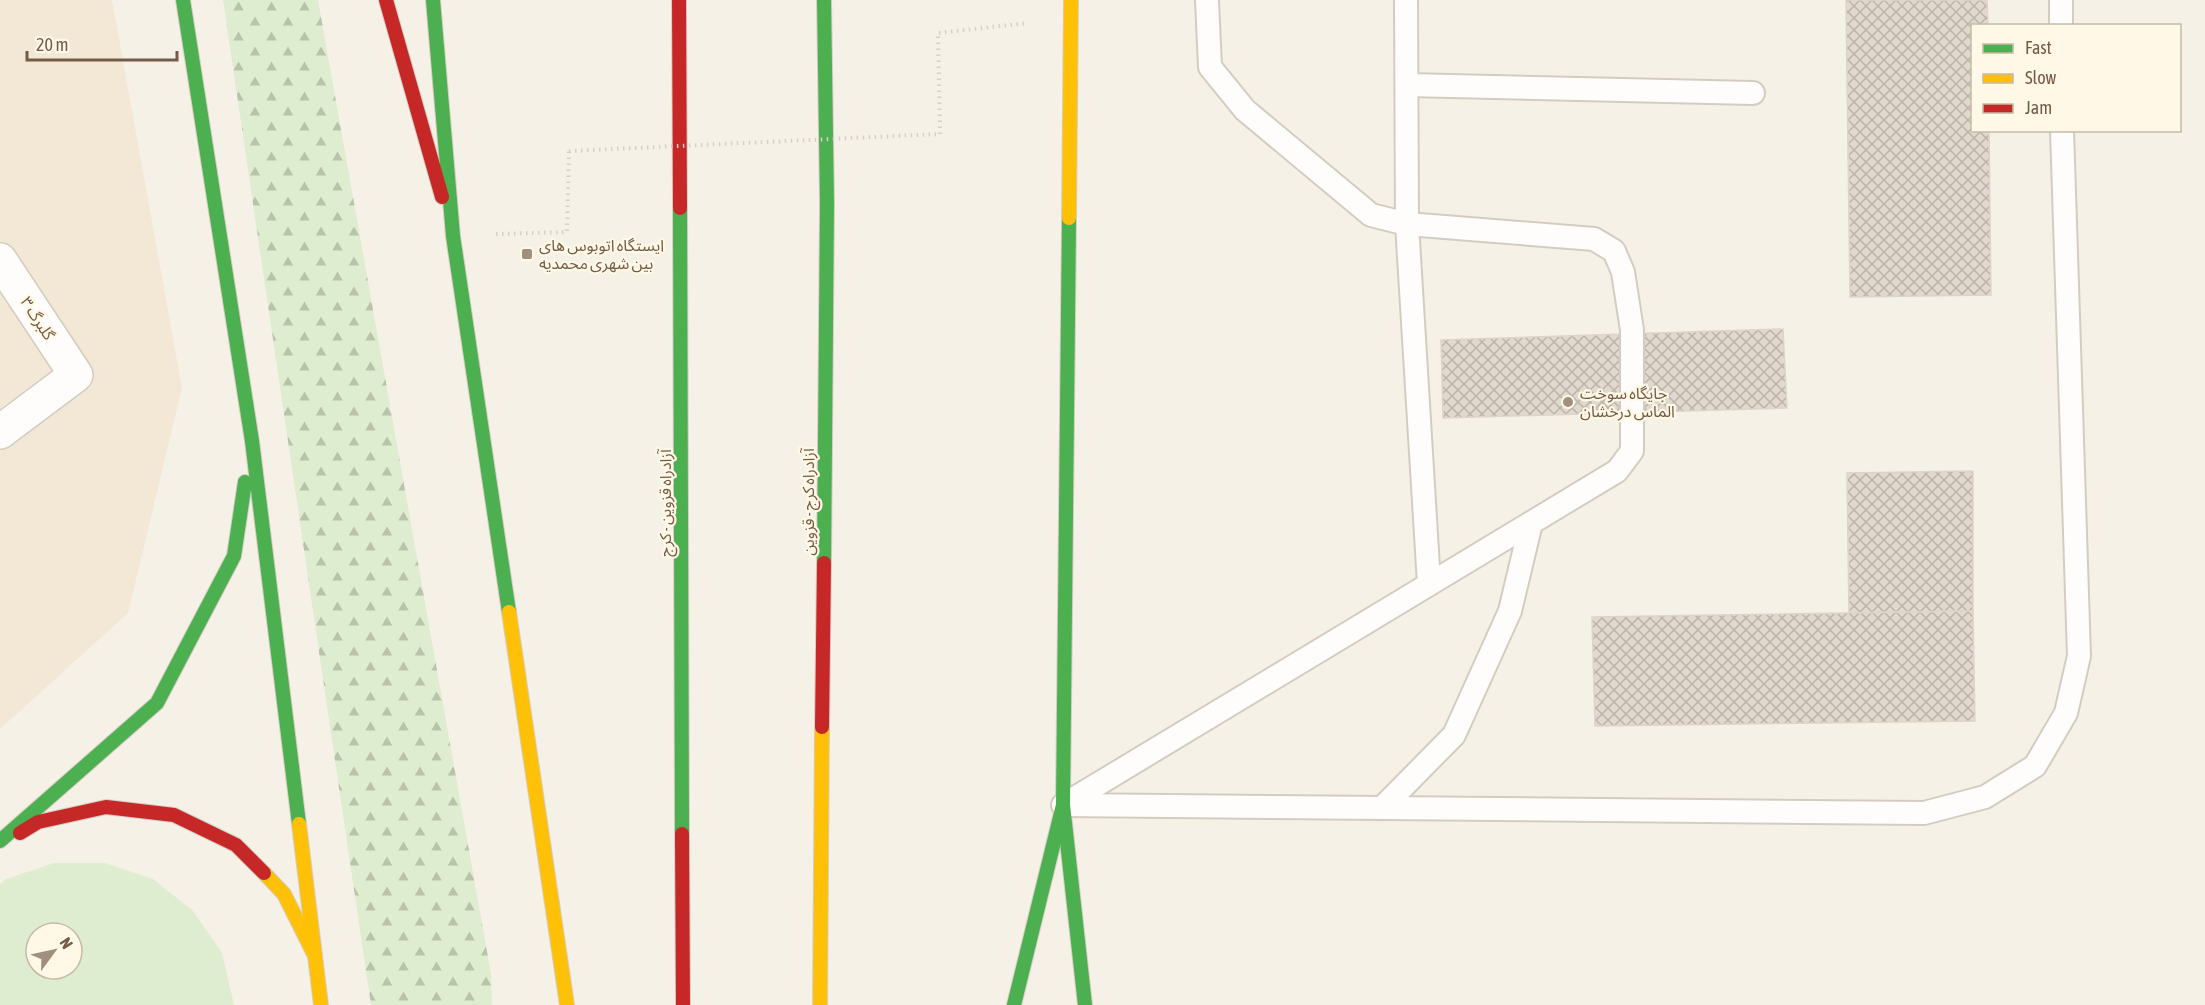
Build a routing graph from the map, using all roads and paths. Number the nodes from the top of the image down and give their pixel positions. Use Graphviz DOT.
graph roads {
  1 [pos="183,0"];
  2 [pos="386,0"];
  3 [pos="433,0"];
  4 [pos="679,0"];
  5 [pos="824,0"];
  6 [pos="1071,0"];
  7 [pos="1207,0"];
  8 [pos="1406,0"];
  9 [pos="2061,0"];
  10 [pos="1071,19"];
  11 [pos="2061,24"];
  12 [pos="1407,85"];
  13 [pos="1753,93"];
  14 [pos="2061,132"];
  15 [pos="1407,224"];
  16 [pos="453,236"];
  17 [pos="0,260"];
  18 [pos="0,432"];
  19 [pos="252,441"];
  20 [pos="1531,523"];
  21 [pos="1429,584"];
  22 [pos="1063,805"];
  23 [pos="1383,808"];
  24 [pos="0,841"];
  25 [pos="0,846"];
  26 [pos="315,956"];
  27 [pos="321,1005"];
  28 [pos="567,1005"];
  29 [pos="683,1005"];
  30 [pos="820,1005"];
  31 [pos="1014,1005"];
  32 [pos="1085,1005"];
  1 -- 19 [label="main road"];
  2 -- 16 [label="main road"];
  3 -- 16 [label="main road"];
  4 -- 29 [label="main road, آزادراه قزوین - کرج"];
  5 -- 30 [label="main road, آزادراه کرج - قزوین"];
  6 -- 10 [label="main road"];
  7 -- 15 [label="lane"];
  8 -- 12 [label="lane"];
  9 -- 11 [label="lane"];
  10 -- 16 [label="path, bridge"];
  10 -- 22 [label="main road"];
  12 -- 13 [label="lane"];
  12 -- 15 [label="lane"];
  14 -- 23 [label="lane"];
  15 -- 20 [label="lane"];
  15 -- 21 [label="lane"];
  16 -- 28 [label="main road"];
  17 -- 18 [label="street, گلبرگ ۳"];
  19 -- 24 [label="main road"];
  19 -- 26 [label="main road"];
  20 -- 21 [label="lane"];
  20 -- 23 [label="lane"];
  21 -- 22 [label="lane"];
  22 -- 23 [label="lane"];
  22 -- 31 [label="main road"];
  22 -- 32 [label="main road"];
  25 -- 26 [label="main road"];
  26 -- 27 [label="main road"];
}
